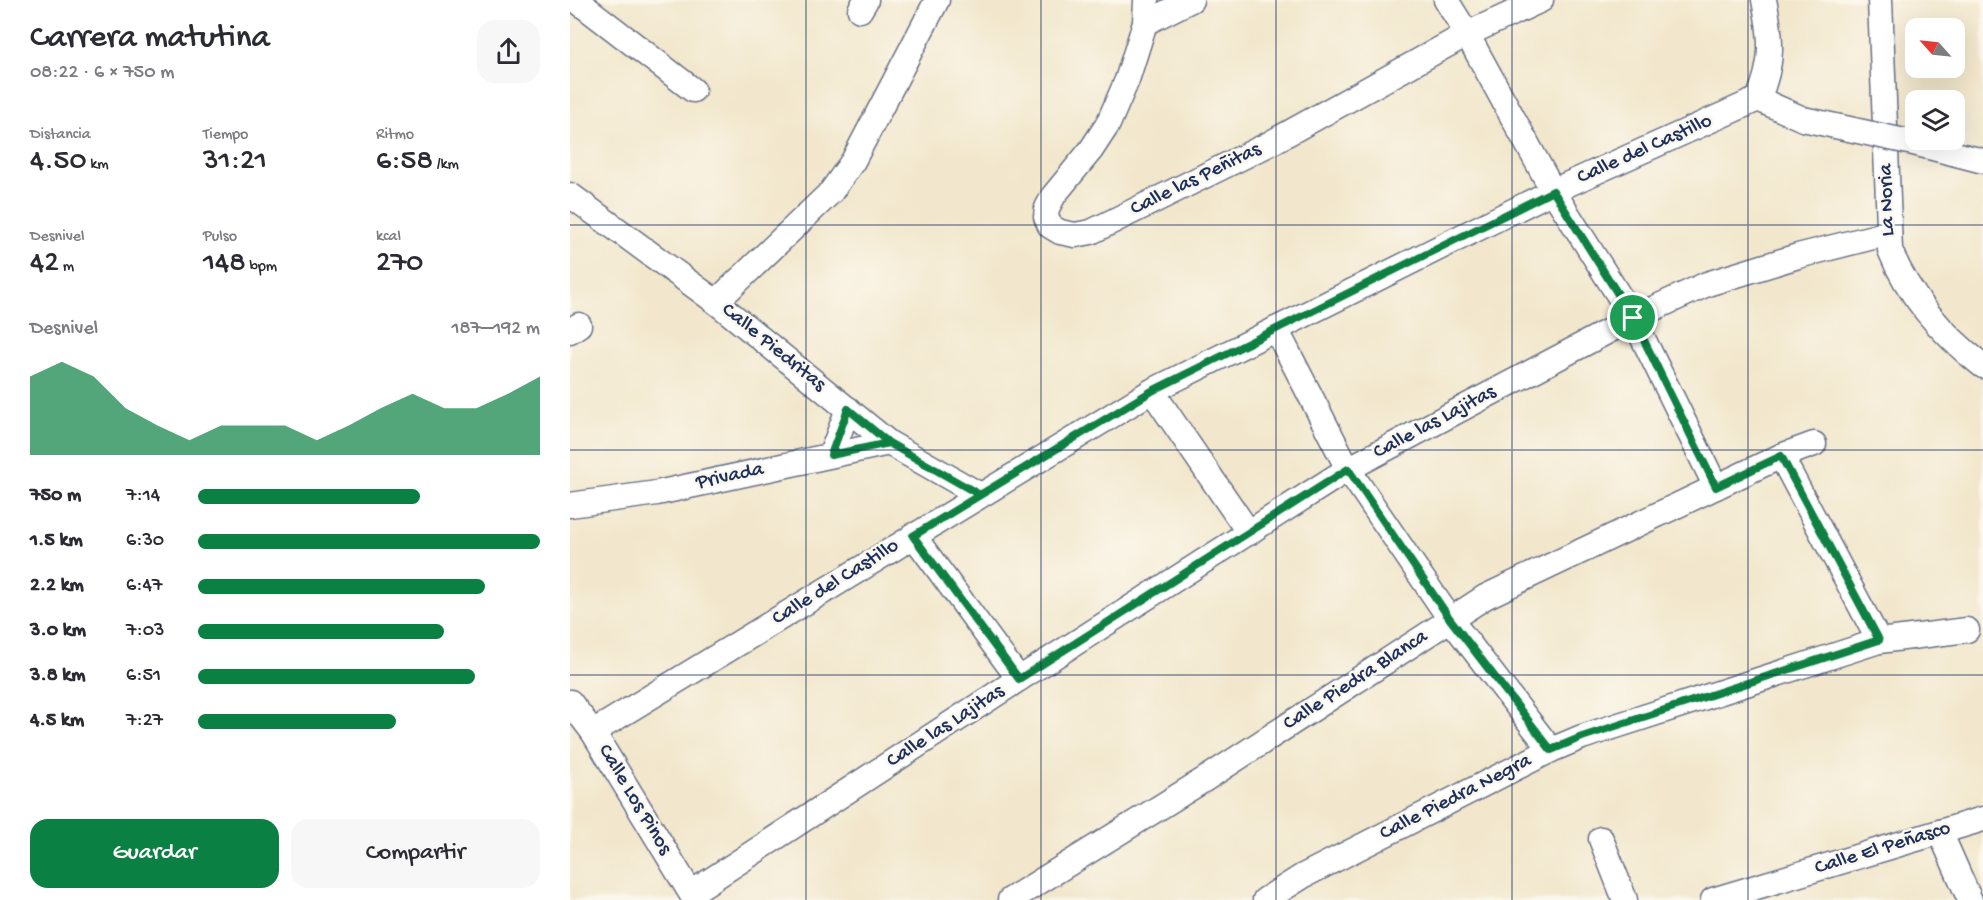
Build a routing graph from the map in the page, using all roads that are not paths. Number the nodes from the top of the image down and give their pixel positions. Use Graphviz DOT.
graph roads {
  1 [pos="576,0"];
  2 [pos="937,0"];
  3 [pos="1191,0"];
  4 [pos="1446,0"];
  5 [pos="1541,0"];
  6 [pos="1764,0"];
  7 [pos="1880,0"];
  8 [pos="1146,12"];
  9 [pos="1467,34"];
  10 [pos="693,90"];
  11 [pos="1758,99"];
  12 [pos="1983,161"];
  13 [pos="1553,191"];
  14 [pos="570,195"];
  15 [pos="1889,233"];
  16 [pos="716,302"];
  17 [pos="1633,318"];
  18 [pos="1276,329"];
  19 [pos="1983,366"];
  20 [pos="1152,391"];
  21 [pos="848,409"];
  22 [pos="889,443"];
  23 [pos="1814,444"];
  24 [pos="831,455"];
  25 [pos="1781,456"];
  26 [pos="1348,469"];
  27 [pos="1716,487"];
  28 [pos="980,495"];
  29 [pos="570,505"];
  30 [pos="1249,533"];
  31 [pos="913,536"];
  32 [pos="1450,619"];
  33 [pos="1967,630"];
  34 [pos="1879,640"];
  35 [pos="1019,679"];
  36 [pos="570,702"];
  37 [pos="593,732"];
  38 [pos="1551,750"];
  39 [pos="1983,819"];
  40 [pos="1940,832"];
  41 [pos="1601,839"];
  42 [pos="692,897"];
  43 [pos="1010,900"];
  44 [pos="1265,900"];
  45 [pos="1625,900"];
  46 [pos="1713,900"];
  47 [pos="1970,900"];
  1 -- 10 [label="street"];
  2 -- 16 [label="street"];
  3 -- 8 [label="street"];
  4 -- 9 [label="street"];
  5 -- 9 [label="street, Calle las Peñitas"];
  6 -- 11 [label="street"];
  7 -- 15 [label="street, La Noria"];
  8 -- 9 [label="street, Calle las Peñitas"];
  9 -- 13 [label="street"];
  11 -- 12 [label="street, bridge"];
  11 -- 13 [label="street, Calle del Castillo"];
  13 -- 17 [label="street"];
  13 -- 18 [label="street, Calle del Castillo"];
  14 -- 16 [label="street, Calle Piedritas"];
  15 -- 17 [label="street, Calle las Lajitas"];
  15 -- 19 [label="street, La Noria"];
  16 -- 21 [label="street, Calle Piedritas"];
  17 -- 26 [label="street, Calle las Lajitas"];
  17 -- 27 [label="street"];
  18 -- 20 [label="street, Calle del Castillo"];
  18 -- 26 [label="street"];
  20 -- 28 [label="street, Calle del Castillo"];
  20 -- 30 [label="street"];
  21 -- 22 [label="street, Calle Piedritas"];
  21 -- 24 [label="street"];
  22 -- 24 [label="street, Privada"];
  22 -- 28 [label="street, Calle Piedritas"];
  23 -- 25 [label="street, Calle Piedra Blanca"];
  24 -- 29 [label="street, Privada"];
  25 -- 27 [label="street, Calle Piedra Blanca"];
  25 -- 34 [label="street"];
  26 -- 30 [label="street, Calle las Lajitas"];
  26 -- 32 [label="street"];
  27 -- 32 [label="street, Calle Piedra Blanca"];
  28 -- 31 [label="street, Calle del Castillo"];
  30 -- 35 [label="street, Calle las Lajitas"];
  31 -- 35 [label="street"];
  31 -- 37 [label="street, Calle del Castillo"];
  32 -- 38 [label="street"];
  32 -- 43 [label="street, Calle Piedra Blanca"];
  33 -- 34 [label="street, Calle Piedra Negra"];
  34 -- 38 [label="street, Calle Piedra Negra"];
  35 -- 42 [label="street, Calle las Lajitas"];
  36 -- 37 [label="street, Calle Los Pinos"];
  37 -- 42 [label="street, Calle Los Pinos"];
  38 -- 44 [label="street, Calle Piedra Negra"];
  39 -- 40 [label="street, Calle El Peñasco"];
  40 -- 46 [label="street, Calle El Peñasco"];
  40 -- 47 [label="street"];
  41 -- 45 [label="street"];
}
